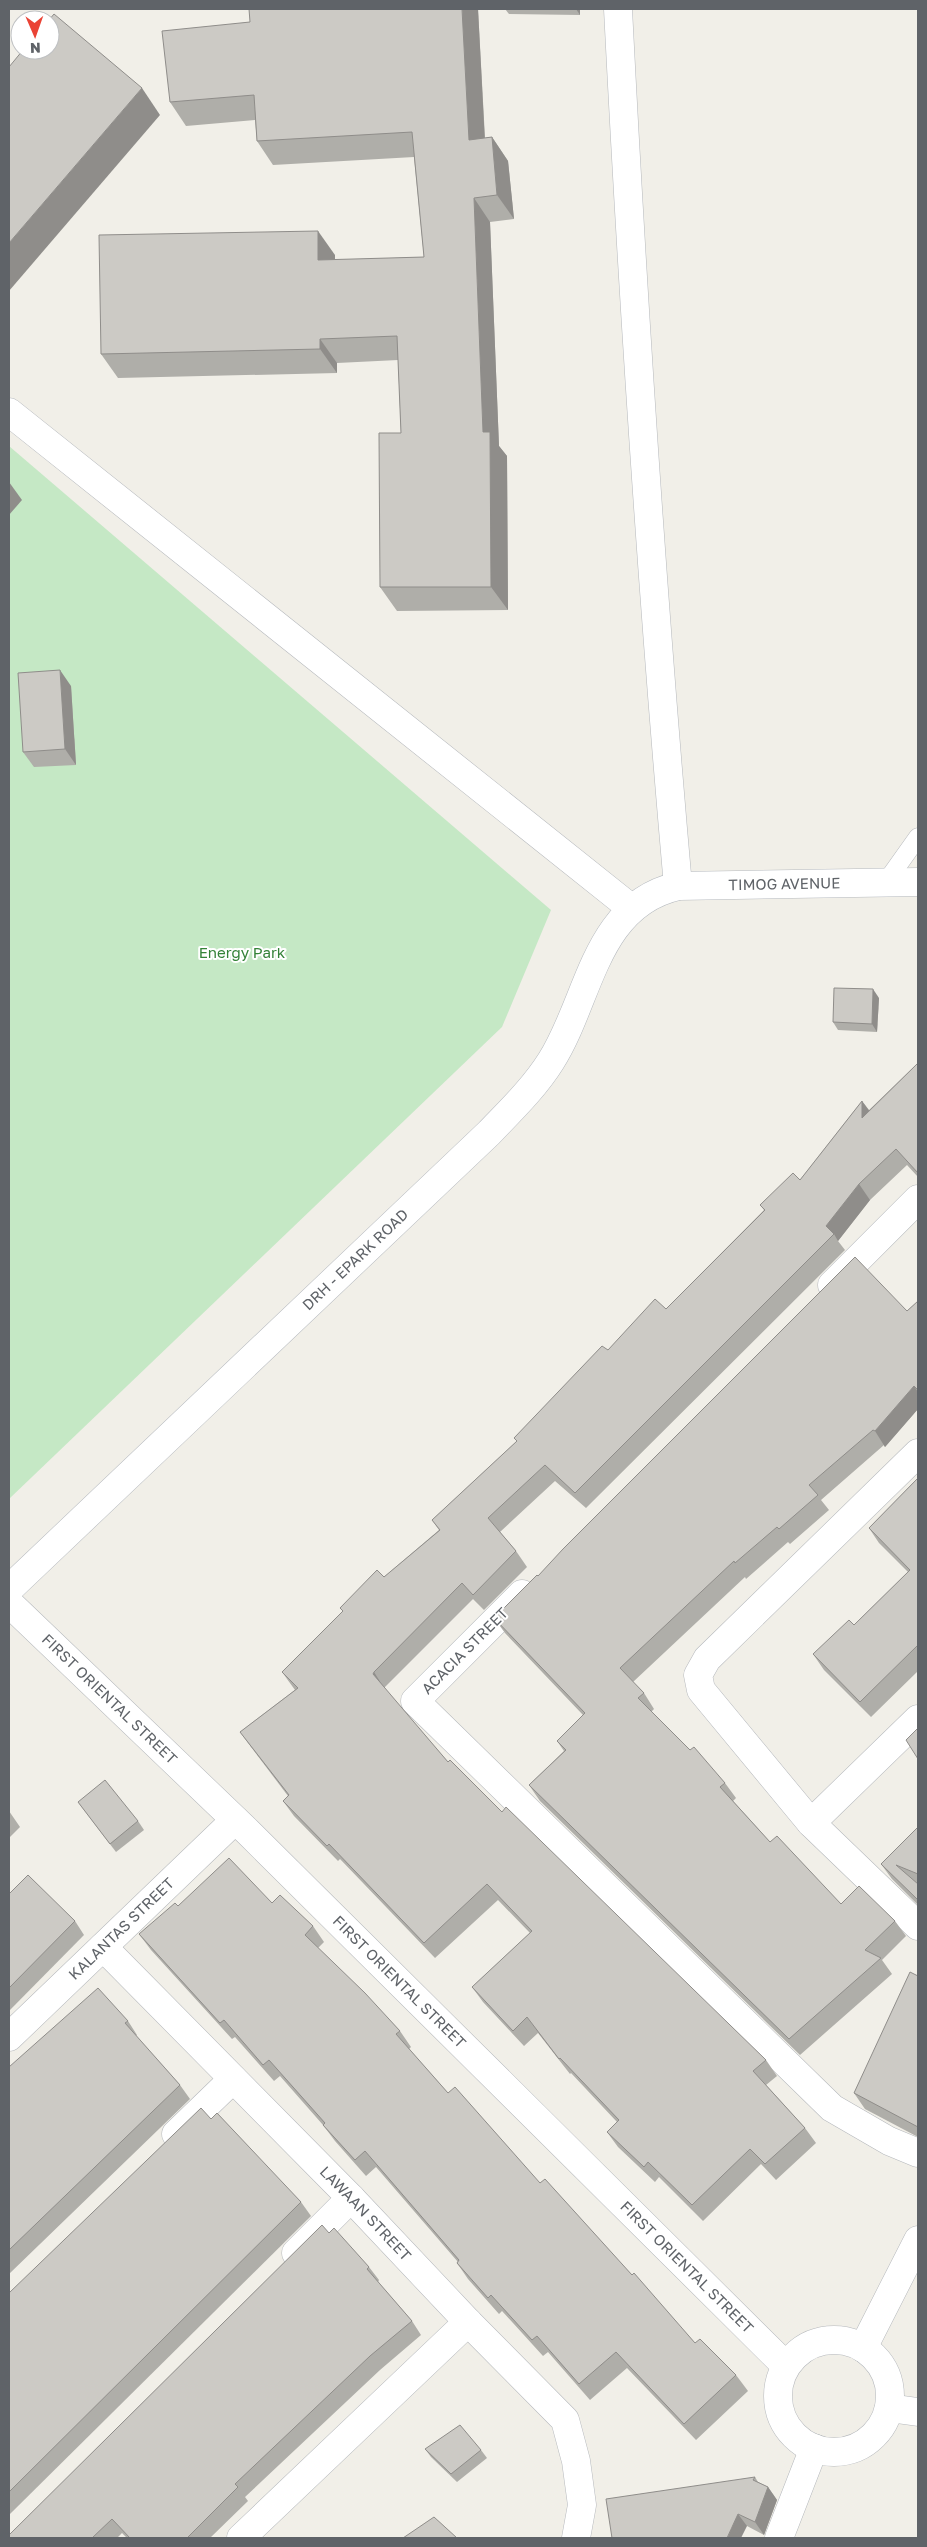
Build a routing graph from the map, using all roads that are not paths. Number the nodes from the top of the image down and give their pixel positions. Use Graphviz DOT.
graph roads {
  1 [pos="618,9"];
  2 [pos="9,412"];
  3 [pos="918,838"];
  4 [pos="886,882"];
  5 [pos="918,882"];
  6 [pos="678,886"];
  7 [pos="641,902"];
  8 [pos="918,1199"];
  9 [pos="813,1304"];
  10 [pos="918,1454"];
  11 [pos="541,1575"];
  12 [pos="9,1589"];
  13 [pos="9,1603"];
  14 [pos="918,1719"];
  15 [pos="235,1820"];
  16 [pos="811,1823"];
  17 [pos="918,1926"];
  18 [pos="102,1947"];
  19 [pos="9,2037"];
  20 [pos="233,2079"];
  21 [pos="156,2153"];
  22 [pos="918,2153"];
  23 [pos="351,2198"];
  24 [pos="918,2240"];
  25 [pos="282,2268"];
  26 [pos="468,2322"];
  27 [pos="863,2348"];
  28 [pos="786,2366"];
  29 [pos="889,2408"];
  30 [pos="918,2412"];
  31 [pos="814,2448"];
  32 [pos="242,2538"];
  33 [pos="576,2538"];
  34 [pos="779,2538"];
  1 -- 6 [label="street"];
  2 -- 7 [label="street"];
  3 -- 4 [label="lane"];
  4 -- 5 [label="street, TIMOG AVENUE"];
  4 -- 6 [label="street, TIMOG AVENUE"];
  6 -- 7 [label="street, TIMOG AVENUE"];
  7 -- 12 [label="street, DRH - EPARK ROAD"];
  8 -- 9 [label="street"];
  10 -- 16 [label="street"];
  11 -- 22 [label="street, ACACIA STREET"];
  13 -- 15 [label="street, FIRST ORIENTAL STREET"];
  14 -- 16 [label="street"];
  15 -- 18 [label="street, KALANTAS STREET"];
  15 -- 28 [label="street, FIRST ORIENTAL STREET"];
  16 -- 17 [label="street"];
  18 -- 19 [label="street, KALANTAS STREET"];
  18 -- 20 [label="street, LAWAAN STREET"];
  20 -- 21 [label="street"];
  20 -- 23 [label="street, LAWAAN STREET"];
  23 -- 25 [label="street"];
  23 -- 26 [label="street, LAWAAN STREET"];
  24 -- 27 [label="street"];
  26 -- 32 [label="street"];
  26 -- 33 [label="street, LAWAAN STREET"];
  27 -- 28 [label="street"];
  27 -- 29 [label="street"];
  28 -- 31 [label="street"];
  29 -- 30 [label="street"];
  29 -- 31 [label="street"];
  31 -- 34 [label="street"];
}
